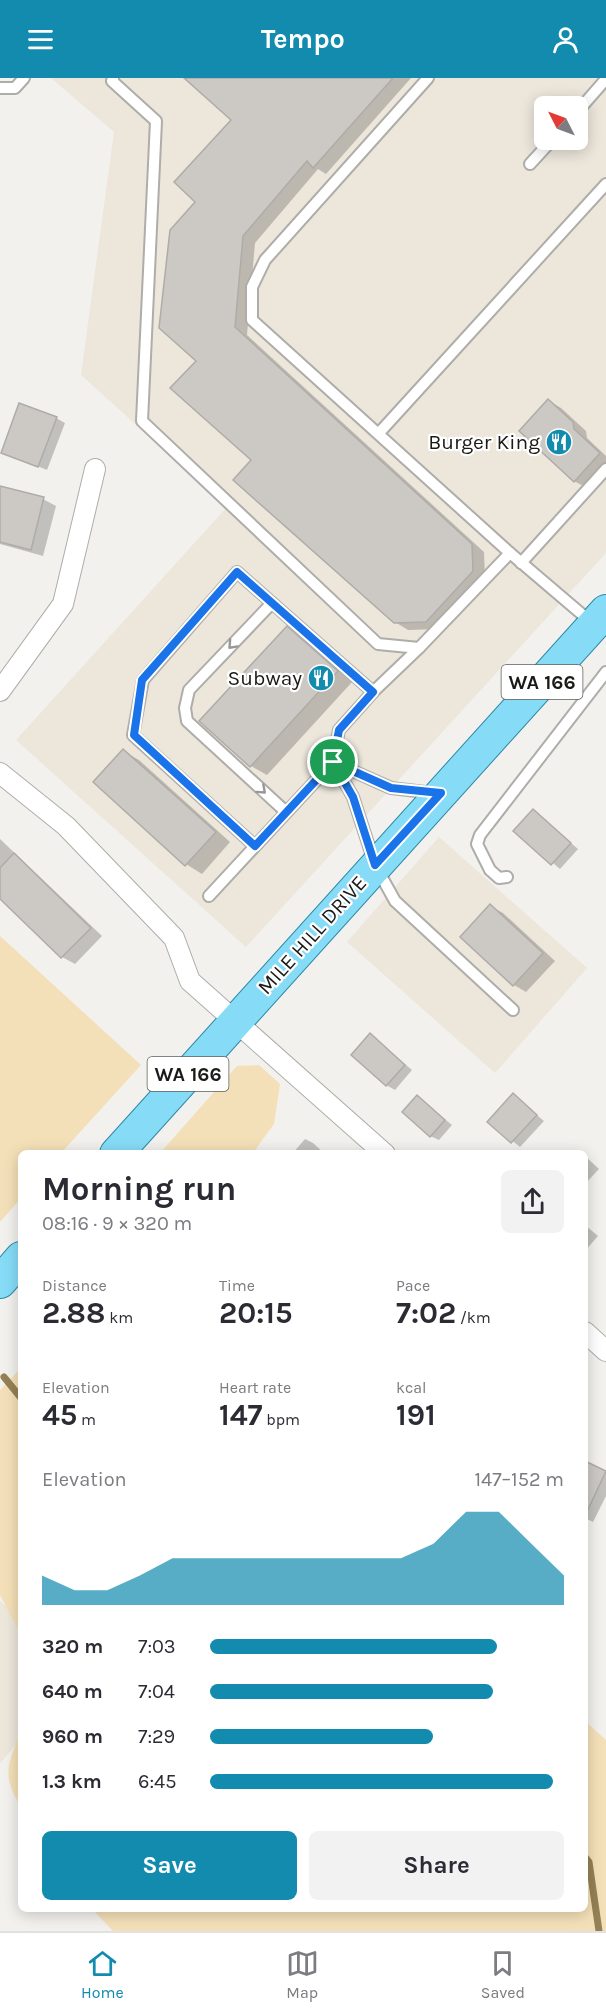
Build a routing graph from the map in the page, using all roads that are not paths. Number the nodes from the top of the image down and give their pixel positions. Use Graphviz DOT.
graph roads {
  1 [pos="24,78"];
  2 [pos="113,78"];
  3 [pos="428,78"];
  4 [pos="606,79"];
  5 [pos="0,88"];
  6 [pos="588,100"];
  7 [pos="543,150"];
  8 [pos="530,164"];
  9 [pos="606,184"];
  10 [pos="379,434"];
  11 [pos="95,469"];
  12 [pos="606,469"];
  13 [pos="510,553"];
  14 [pos="521,563"];
  15 [pos="272,603"];
  16 [pos="602,624"];
  17 [pos="419,648"];
  18 [pos="606,672"];
  19 [pos="1,688"];
  20 [pos="373,692"];
  21 [pos="333,762"];
  22 [pos="0,773"];
  23 [pos="441,793"];
  24 [pos="286,812"];
  25 [pos="255,846"];
  26 [pos="375,865"];
  27 [pos="507,877"];
  28 [pos="209,896"];
  29 [pos="513,1010"];
  30 [pos="236,1021"];
  31 [pos="120,1150"];
  32 [pos="381,1150"];
  33 [pos="18,1261"];
  34 [pos="0,1282"];
  35 [pos="588,1335"];
  36 [pos="606,1351"];
  1 -- 5 [label="lane"];
  2 -- 17 [label="lane"];
  3 -- 10 [label="lane"];
  4 -- 6 [label="lane"];
  7 -- 8 [label="lane"];
  9 -- 10 [label="lane"];
  10 -- 13 [label="lane"];
  11 -- 19 [label="street"];
  12 -- 14 [label="lane"];
  13 -- 14 [label="lane"];
  13 -- 17 [label="lane"];
  14 -- 16 [label="lane"];
  15 -- 20 [label="lane"];
  15 -- 24 [label="lane, one-way"];
  15 -- 25 [label="lane"];
  16 -- 23 [label="main road, MILE HILL DRIVE / WA 166"];
  17 -- 20 [label="lane"];
  18 -- 27 [label="lane"];
  20 -- 21 [label="lane"];
  21 -- 23 [label="lane"];
  21 -- 24 [label="lane"];
  21 -- 26 [label="lane"];
  22 -- 30 [label="street"];
  23 -- 26 [label="main road, MILE HILL DRIVE / WA 166"];
  24 -- 25 [label="lane"];
  25 -- 28 [label="lane"];
  26 -- 29 [label="lane"];
  26 -- 30 [label="main road, MILE HILL DRIVE / WA 166"];
  30 -- 31 [label="main road, MILE HILL DRIVE / WA 166"];
  30 -- 32 [label="street"];
  33 -- 34 [label="main road"];
  35 -- 36 [label="street"];
}
